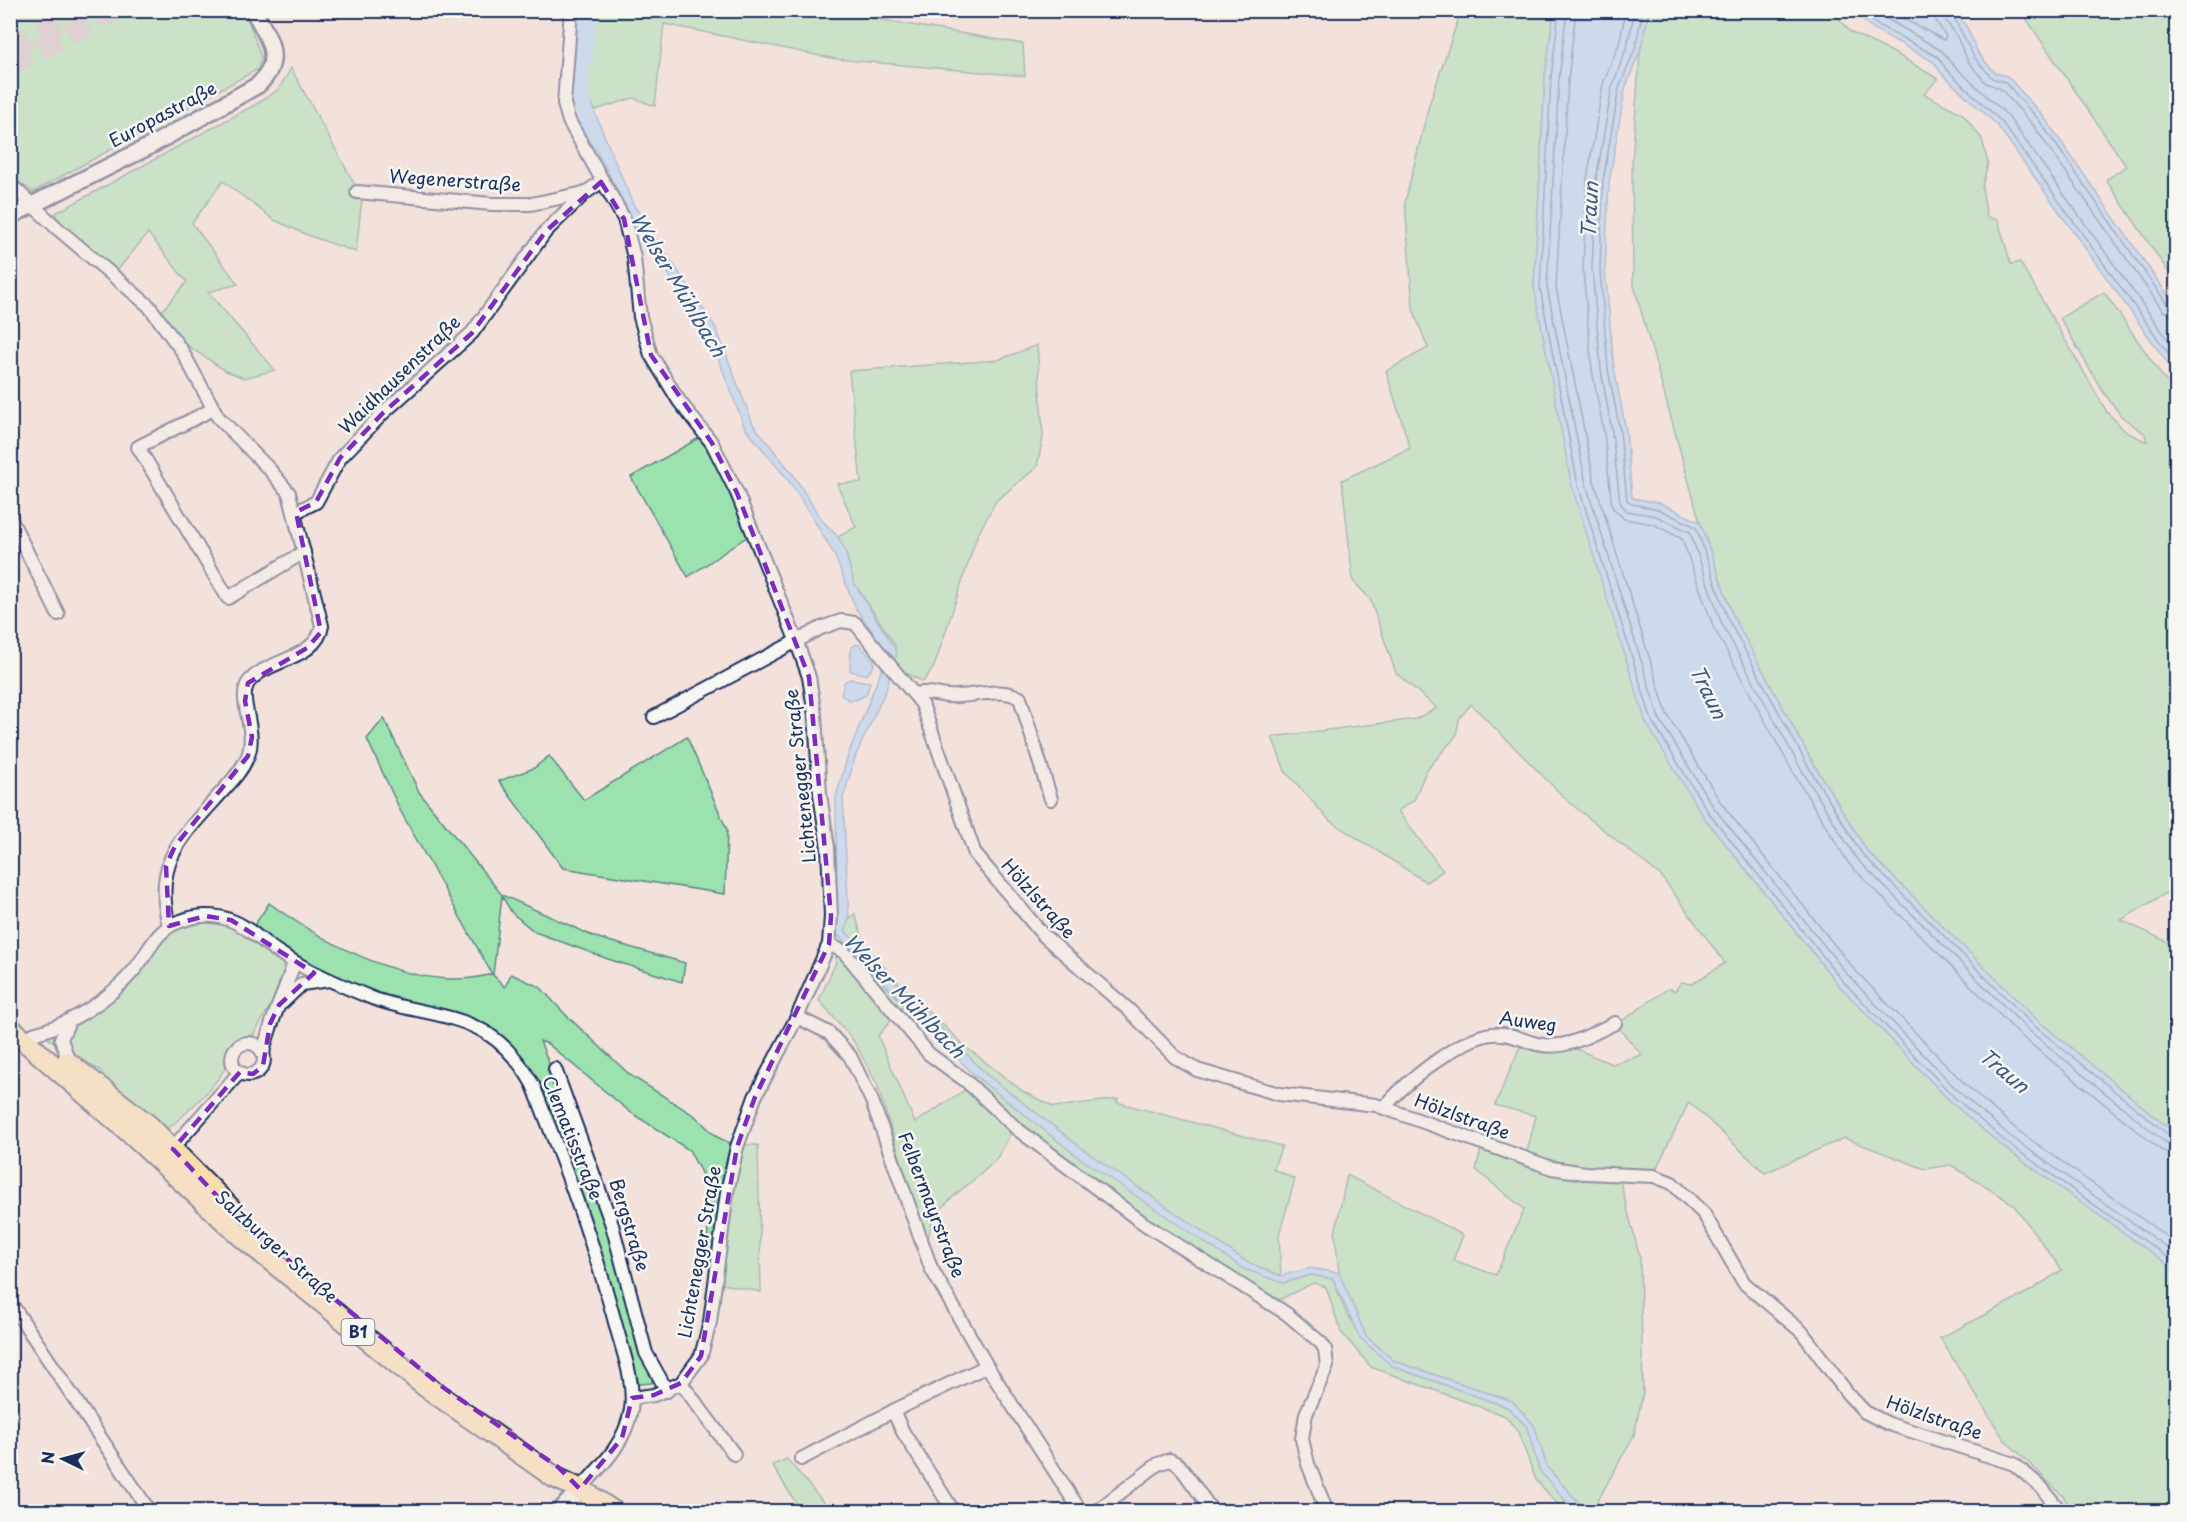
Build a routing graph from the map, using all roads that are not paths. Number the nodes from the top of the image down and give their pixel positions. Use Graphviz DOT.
graph roads {
  1 [pos="253,10"];
  2 [pos="571,10"];
  3 [pos="601,182"];
  4 [pos="10,184"];
  5 [pos="357,192"];
  6 [pos="585,193"];
  7 [pos="32,205"];
  8 [pos="10,216"];
  9 [pos="213,409"];
  10 [pos="296,513"];
  11 [pos="10,518"];
  12 [pos="304,552"];
  13 [pos="58,614"];
  14 [pos="796,640"];
  15 [pos="915,694"];
  16 [pos="654,717"];
  17 [pos="1051,799"];
  18 [pos="169,926"];
  19 [pos="829,945"];
  20 [pos="299,964"];
  21 [pos="330,979"];
  22 [pos="302,984"];
  23 [pos="279,1005"];
  24 [pos="10,1014"];
  25 [pos="797,1017"];
  26 [pos="69,1021"];
  27 [pos="270,1023"];
  28 [pos="1615,1023"];
  29 [pos="10,1028"];
  30 [pos="33,1034"];
  31 [pos="249,1042"];
  32 [pos="263,1053"];
  33 [pos="70,1065"];
  34 [pos="555,1069"];
  35 [pos="240,1072"];
  36 [pos="1384,1108"];
  37 [pos="166,1155"];
  38 [pos="10,1302"];
  39 [pos="987,1366"];
  40 [pos="681,1383"];
  41 [pos="667,1390"];
  42 [pos="632,1398"];
  43 [pos="893,1411"];
  44 [pos="734,1454"];
  45 [pos="801,1459"];
  46 [pos="580,1489"];
  47 [pos="150,1512"];
  48 [pos="559,1512"];
  49 [pos="614,1512"];
  50 [pos="954,1512"];
  51 [pos="1081,1512"];
  52 [pos="1095,1512"];
  53 [pos="1213,1512"];
  54 [pos="1327,1512"];
  55 [pos="2061,1512"];
  1 -- 7 [label="street, Europastraße"];
  2 -- 3 [label="street, Lichtenegger Straße"];
  3 -- 6 [label="street, Waidhausenstraße"];
  3 -- 14 [label="street, Lichtenegger Straße"];
  4 -- 7 [label="street"];
  5 -- 6 [label="street, Wegenerstraße"];
  6 -- 10 [label="street, Waidhausenstraße"];
  7 -- 8 [label="street, Europastraße"];
  7 -- 9 [label="street"];
  9 -- 10 [label="street"];
  9 -- 12 [label="street"];
  10 -- 12 [label="street"];
  11 -- 13 [label="street"];
  12 -- 18 [label="street"];
  14 -- 15 [label="street, Hölzlstraße"];
  14 -- 16 [label="street"];
  14 -- 19 [label="street, Lichtenegger Straße"];
  15 -- 17 [label="street"];
  15 -- 36 [label="street, Hölzlstraße"];
  18 -- 20 [label="street, Clematisstraße"];
  18 -- 26 [label="street"];
  19 -- 25 [label="street, Lichtenegger Straße"];
  19 -- 54 [label="street"];
  20 -- 21 [label="street, Clematisstraße"];
  20 -- 22 [label="street"];
  20 -- 23 [label="street"];
  21 -- 22 [label="street"];
  21 -- 42 [label="street, Clematisstraße"];
  22 -- 23 [label="street"];
  23 -- 27 [label="street"];
  24 -- 30 [label="main road, Salzburger Straße / B1"];
  25 -- 39 [label="street, Felbermayrstraße"];
  25 -- 40 [label="street, Lichtenegger Straße"];
  26 -- 30 [label="street"];
  26 -- 33 [label="street"];
  27 -- 31 [label="street"];
  27 -- 32 [label="street"];
  28 -- 36 [label="street, Auweg"];
  29 -- 37 [label="main road, Salzburger Straße / B1"];
  30 -- 33 [label="main road, Salzburger Straße / B1"];
  31 -- 32 [label="street"];
  31 -- 35 [label="street"];
  32 -- 35 [label="street"];
  33 -- 37 [label="main road, Salzburger Straße / B1"];
  34 -- 41 [label="street, Bergstraße"];
  35 -- 37 [label="street"];
  36 -- 55 [label="street, Hölzlstraße"];
  37 -- 46 [label="main road, Salzburger Straße / B1"];
  38 -- 47 [label="street"];
  39 -- 43 [label="street"];
  39 -- 51 [label="street, Felbermayrstraße"];
  40 -- 41 [label="street, Lichtenegger Straße"];
  40 -- 44 [label="street"];
  41 -- 42 [label="street, Lichtenegger Straße"];
  42 -- 46 [label="street"];
  43 -- 45 [label="street"];
  43 -- 50 [label="street"];
  46 -- 48 [label="street"];
  46 -- 49 [label="main road, Salzburger Straße / B1"];
  52 -- 53 [label="street"];
}
